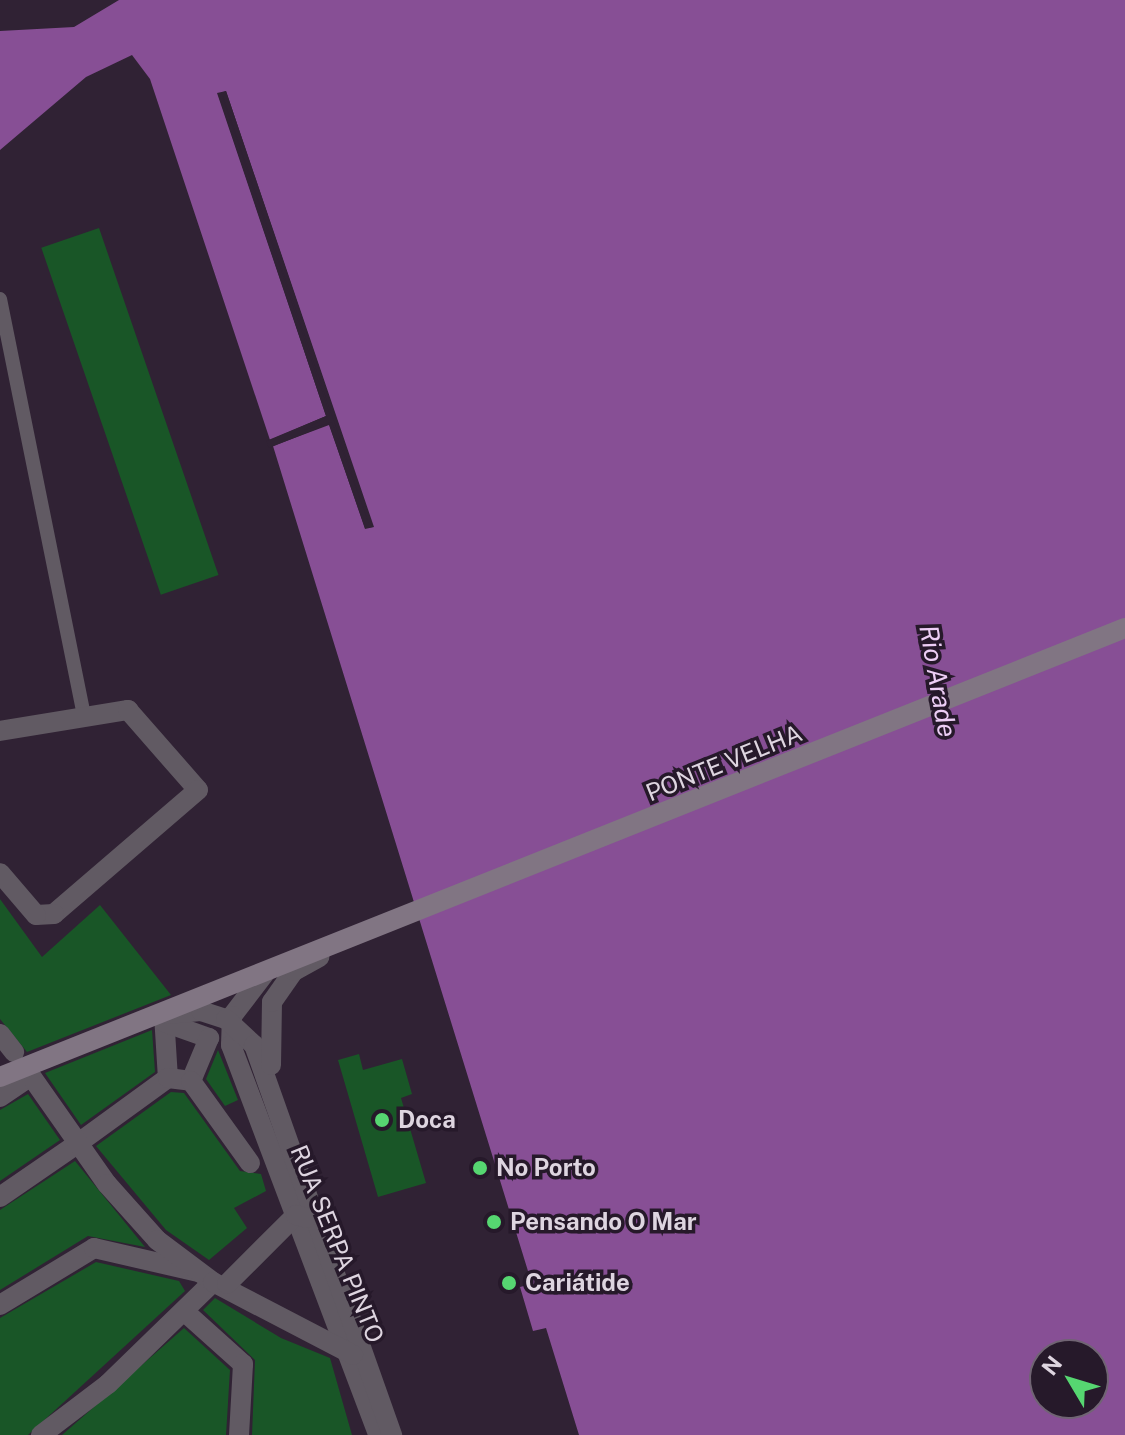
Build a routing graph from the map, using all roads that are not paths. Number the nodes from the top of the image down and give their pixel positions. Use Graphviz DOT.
graph roads {
  1 [pos="0,299"];
  2 [pos="1125,628"];
  3 [pos="84,714"];
  4 [pos="0,731"];
  5 [pos="0,873"];
  6 [pos="342,943"];
  7 [pos="265,973"];
  8 [pos="158,1019"];
  9 [pos="233,1024"];
  10 [pos="0,1034"];
  11 [pos="14,1052"];
  12 [pos="0,1077"];
  13 [pos="168,1078"];
  14 [pos="191,1081"];
  15 [pos="274,1089"];
  16 [pos="0,1097"];
  17 [pos="77,1144"];
  18 [pos="250,1163"];
  19 [pos="0,1197"];
  20 [pos="296,1215"];
  21 [pos="326,1238"];
  22 [pos="336,1267"];
  23 [pos="212,1279"];
  24 [pos="330,1299"];
  25 [pos="0,1305"];
  26 [pos="275,1308"];
  27 [pos="185,1312"];
  28 [pos="353,1355"];
  29 [pos="390,1433"];
  30 [pos="41,1435"];
  31 [pos="239,1435"];
  1 -- 3 [label="lane"];
  2 -- 6 [label="main road, PONTE VELHA"];
  3 -- 4 [label="street"];
  3 -- 5 [label="street"];
  6 -- 7 [label="main road, PONTE VELHA"];
  6 -- 15 [label="street"];
  7 -- 8 [label="main road, PONTE VELHA"];
  7 -- 9 [label="street"];
  8 -- 9 [label="street"];
  8 -- 12 [label="main road, PONTE VELHA"];
  8 -- 13 [label="street"];
  8 -- 14 [label="street"];
  9 -- 15 [label="street"];
  9 -- 20 [label="street, RUA SERPA PINTO"];
  10 -- 11 [label="street"];
  13 -- 14 [label="street"];
  13 -- 17 [label="street"];
  14 -- 18 [label="street"];
  15 -- 21 [label="street, RUA SERPA PINTO"];
  16 -- 17 [label="street"];
  17 -- 19 [label="street"];
  17 -- 23 [label="street"];
  20 -- 21 [label="street"];
  20 -- 23 [label="street"];
  20 -- 24 [label="street, RUA SERPA PINTO"];
  21 -- 22 [label="street, RUA SERPA PINTO"];
  22 -- 24 [label="street"];
  22 -- 29 [label="street, RUA SERPA PINTO"];
  23 -- 25 [label="street"];
  23 -- 26 [label="street"];
  23 -- 27 [label="street"];
  24 -- 26 [label="street"];
  24 -- 28 [label="street, RUA SERPA PINTO"];
  26 -- 28 [label="street"];
  27 -- 30 [label="street"];
  27 -- 31 [label="street"];
  28 -- 29 [label="street, RUA SERPA PINTO"];
}
